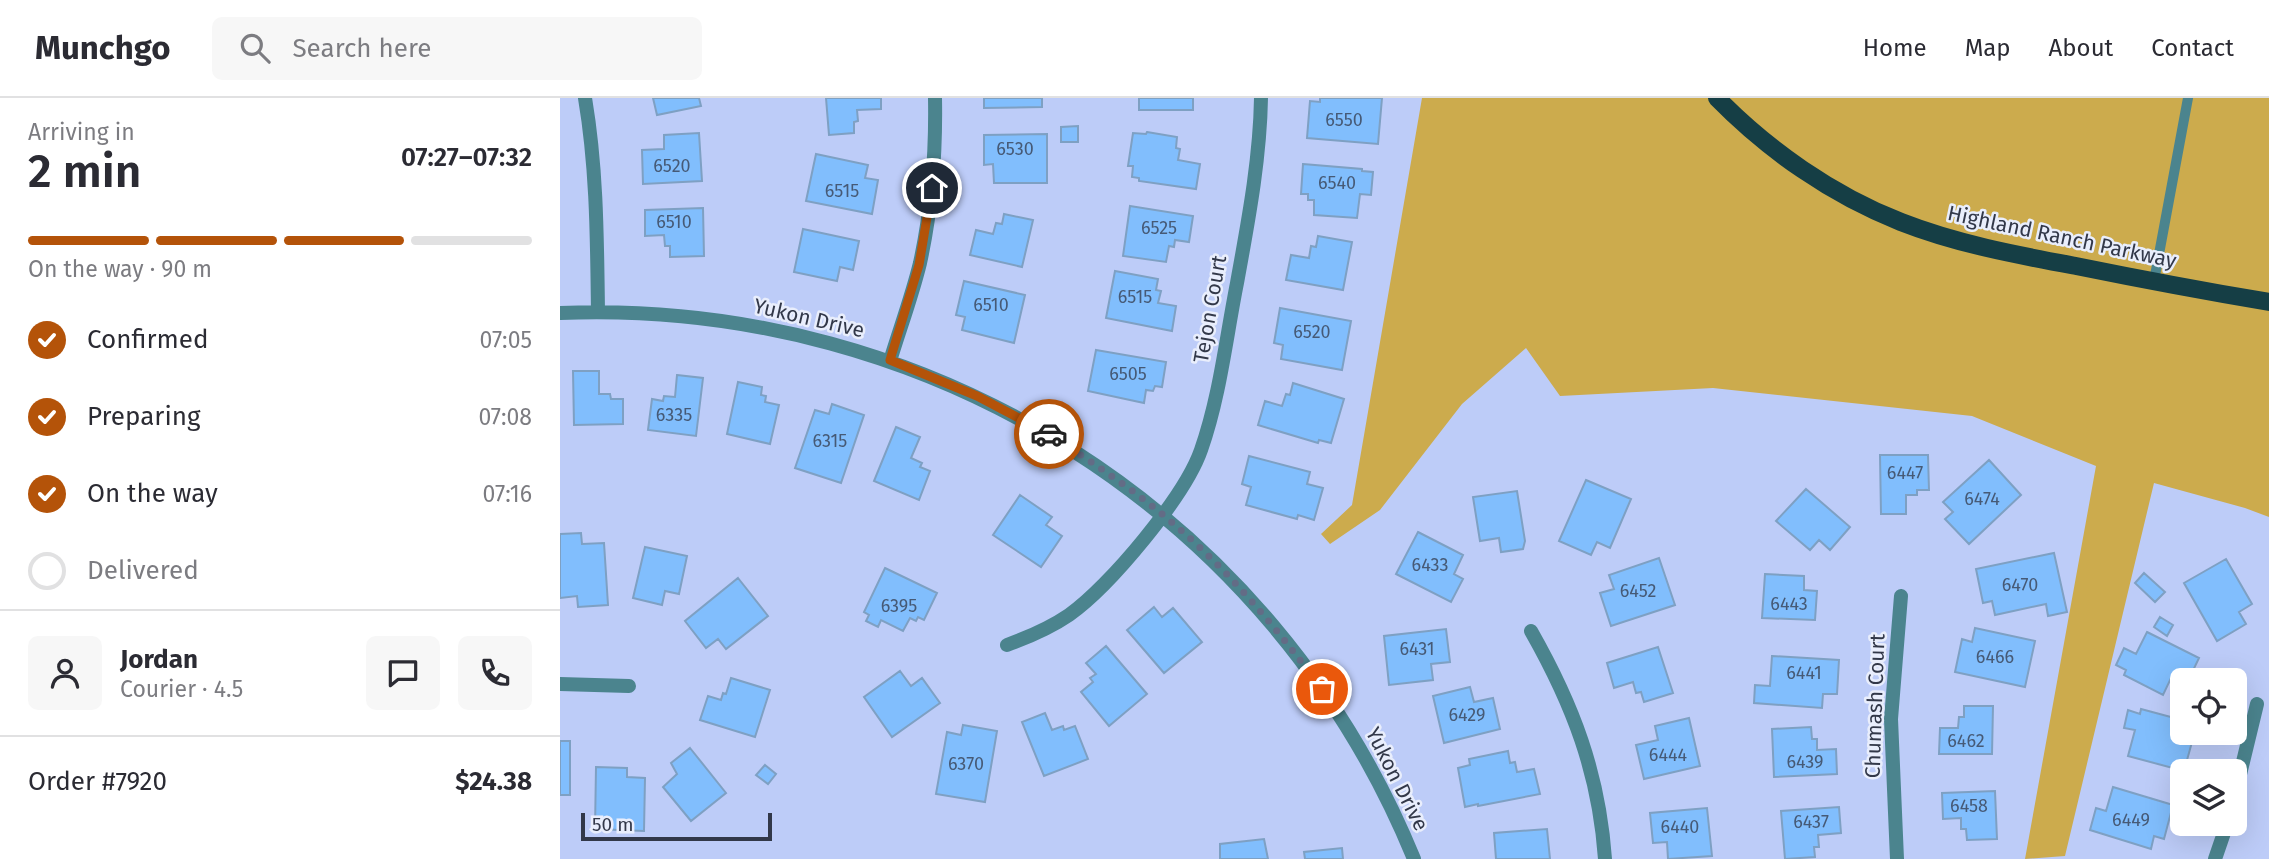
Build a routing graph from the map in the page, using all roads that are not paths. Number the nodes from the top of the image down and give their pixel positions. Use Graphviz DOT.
graph roads {
  1 [pos="585,98"];
  2 [pos="935,98"];
  3 [pos="1261,98"];
  4 [pos="1717,98"];
  5 [pos="2188,98"];
  6 [pos="2154,281"];
  7 [pos="2269,302"];
  8 [pos="598,312"];
  9 [pos="560,313"];
  10 [pos="890,360"];
  11 [pos="1163,515"];
  12 [pos="1901,596"];
  13 [pos="1531,631"];
  14 [pos="1007,645"];
  15 [pos="560,684"];
  16 [pos="629,686"];
  17 [pos="2257,704"];
  18 [pos="2244,759"];
  19 [pos="2223,836"];
  20 [pos="1414,859"];
  21 [pos="1605,859"];
  22 [pos="1897,859"];
  23 [pos="2215,859"];
  1 -- 8 [label="street"];
  2 -- 10 [label="street"];
  3 -- 11 [label="street, Tejon Court"];
  4 -- 6 [label="main road, Highland Ranch Parkway"];
  5 -- 6 [label="lane"];
  6 -- 7 [label="main road, Highland Ranch Parkway"];
  8 -- 9 [label="street, Yukon Drive"];
  8 -- 10 [label="street, Yukon Drive"];
  10 -- 11 [label="street, Yukon Drive"];
  11 -- 14 [label="street, Tejon Court"];
  11 -- 20 [label="street, Yukon Drive"];
  12 -- 22 [label="street, Chumash Court"];
  13 -- 21 [label="street"];
  15 -- 16 [label="street"];
  17 -- 18 [label="street"];
  19 -- 23 [label="street"];
}
